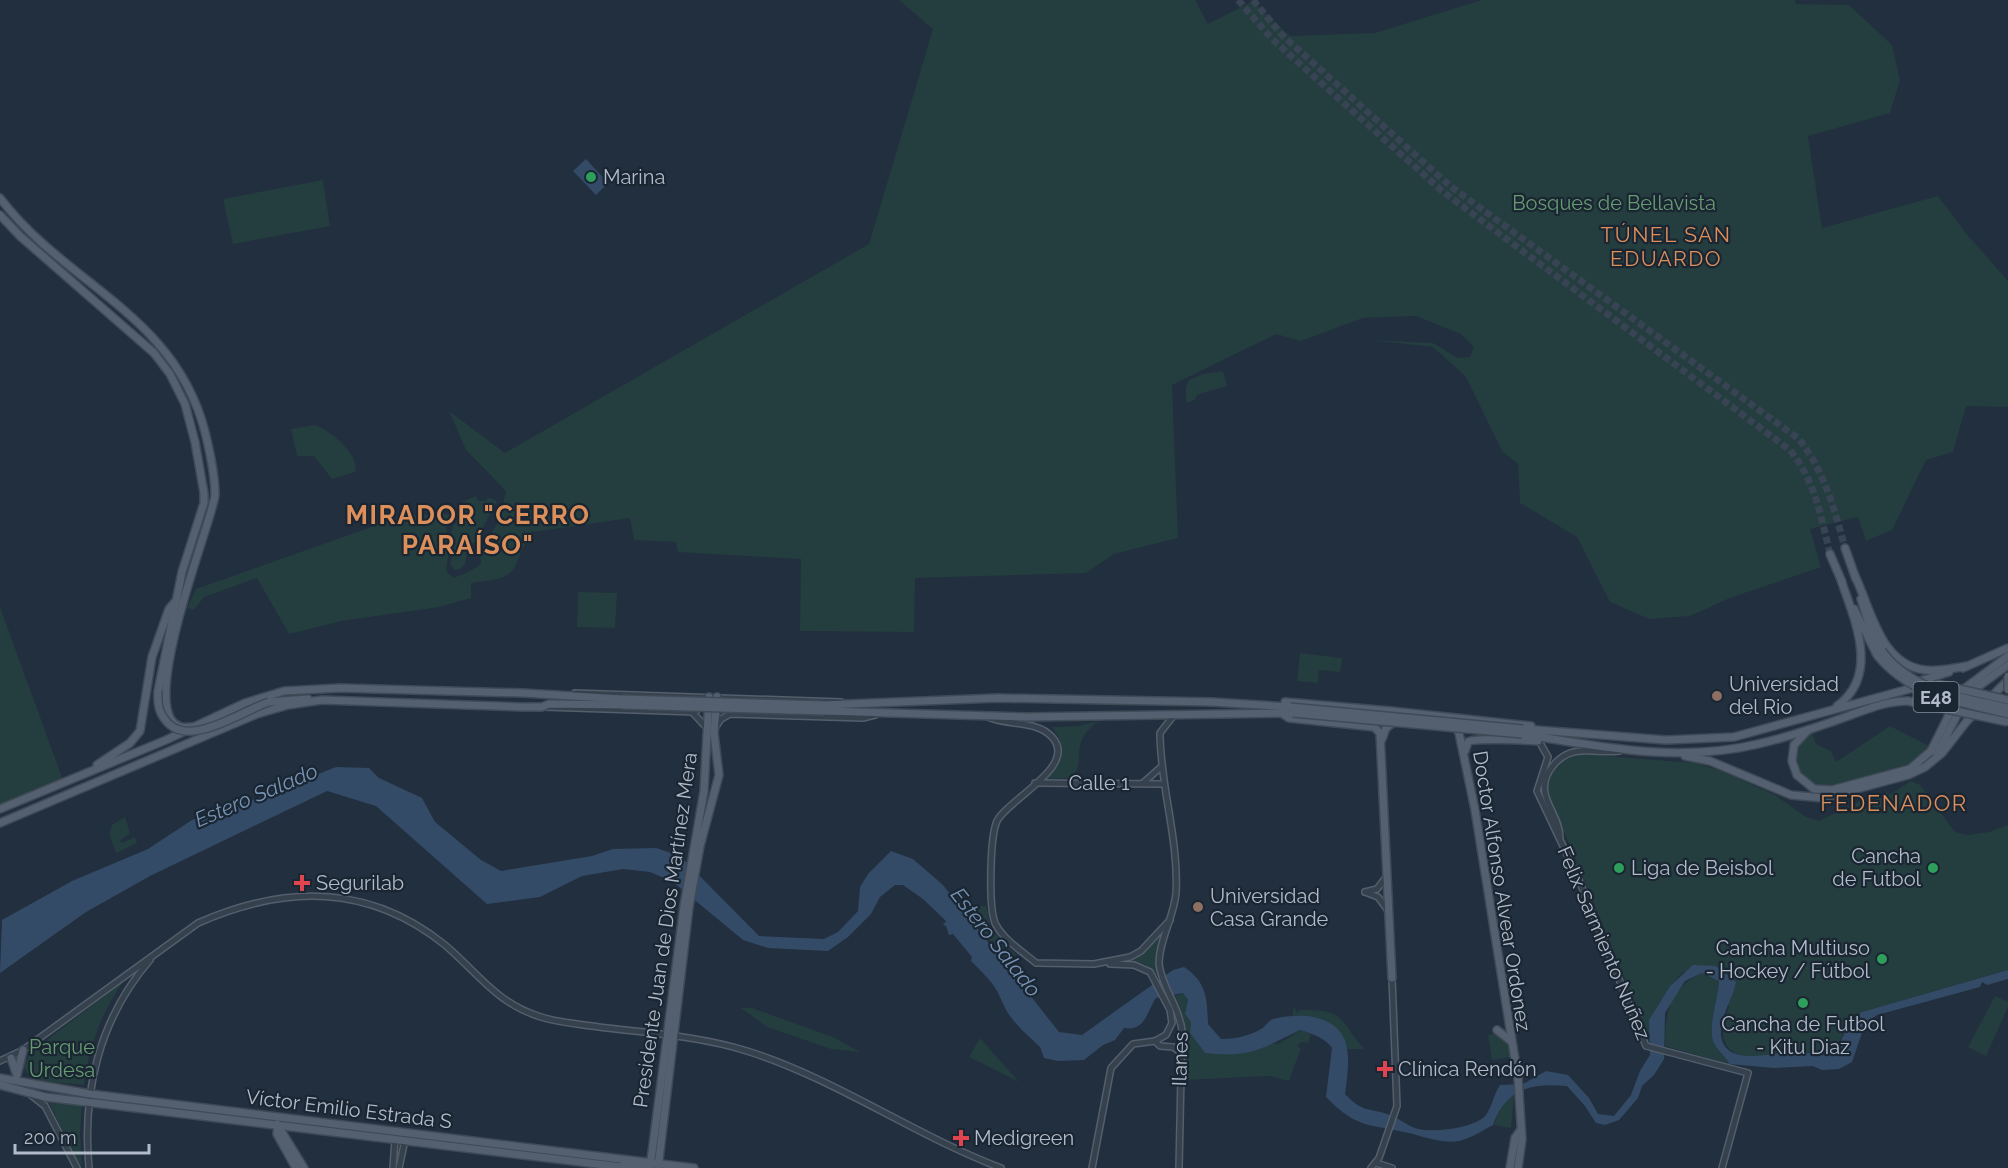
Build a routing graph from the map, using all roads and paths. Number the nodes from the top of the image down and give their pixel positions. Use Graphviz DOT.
graph roads {
  1 [pos="0,198"];
  2 [pos="0,215"];
  3 [pos="42,242"];
  4 [pos="36,250"];
  5 [pos="1845,548"];
  6 [pos="1830,554"];
  7 [pos="1851,563"];
  8 [pos="1836,568"];
  9 [pos="1855,576"];
  10 [pos="1841,580"];
  11 [pos="176,601"];
  12 [pos="2008,648"];
  13 [pos="1880,653"];
  14 [pos="2008,656"];
  15 [pos="2008,665"];
  16 [pos="1967,666"];
  17 [pos="2008,678"];
  18 [pos="2008,690"];
  19 [pos="554,694"];
  20 [pos="1883,694"];
  21 [pos="693,696"];
  22 [pos="713,697"];
  23 [pos="741,698"];
  24 [pos="322,700"];
  25 [pos="2008,700"];
  26 [pos="623,702"];
  27 [pos="855,704"];
  28 [pos="1256,704"];
  29 [pos="542,707"];
  30 [pos="823,708"];
  31 [pos="2008,708"];
  32 [pos="1367,709"];
  33 [pos="1833,709"];
  34 [pos="1292,710"];
  35 [pos="691,712"];
  36 [pos="1283,713"];
  37 [pos="741,714"];
  38 [pos="1417,714"];
  39 [pos="2008,714"];
  40 [pos="875,715"];
  41 [pos="984,715"];
  42 [pos="1174,715"];
  43 [pos="1451,718"];
  44 [pos="1475,720"];
  45 [pos="1394,722"];
  46 [pos="2008,722"];
  47 [pos="196,725"];
  48 [pos="1368,726"];
  49 [pos="1457,727"];
  50 [pos="1812,727"];
  51 [pos="1550,730"];
  52 [pos="1522,732"];
  53 [pos="711,733"];
  54 [pos="1382,739"];
  55 [pos="1503,740"];
  56 [pos="1539,741"];
  57 [pos="1576,744"];
  58 [pos="1620,751"];
  59 [pos="1670,754"];
  60 [pos="1932,762"];
  61 [pos="1466,763"];
  62 [pos="706,766"];
  63 [pos="719,766"];
  64 [pos="1161,767"];
  65 [pos="81,776"];
  66 [pos="718,782"];
  67 [pos="705,783"];
  68 [pos="1035,783"];
  69 [pos="1143,783"];
  70 [pos="1163,784"];
  71 [pos="0,809"];
  72 [pos="0,823"];
  73 [pos="1560,838"];
  74 [pos="697,845"];
  75 [pos="1388,875"];
  76 [pos="1389,914"];
  77 [pos="1170,920"];
  78 [pos="156,952"];
  79 [pos="1094,964"];
  80 [pos="1392,978"];
  81 [pos="114,984"];
  82 [pos="128,989"];
  83 [pos="1497,1030"];
  84 [pos="670,1035"];
  85 [pos="1155,1041"];
  86 [pos="1511,1041"];
  87 [pos="23,1050"];
  88 [pos="1180,1052"];
  89 [pos="11,1058"];
  90 [pos="0,1061"];
  91 [pos="0,1078"];
  92 [pos="18,1078"];
  93 [pos="0,1085"];
  94 [pos="21,1091"];
  95 [pos="90,1098"];
  96 [pos="254,1114"];
  97 [pos="316,1121"];
  98 [pos="278,1125"];
  99 [pos="297,1127"];
  100 [pos="395,1139"];
  101 [pos="405,1140"];
  102 [pos="493,1142"];
  103 [pos="1518,1143"];
  104 [pos="291,1144"];
  105 [pos="510,1144"];
  106 [pos="461,1147"];
  107 [pos="496,1152"];
  108 [pos="607,1165"];
  109 [pos="654,1165"];
  110 [pos="1374,1166"];
  111 [pos="89,1167"];
  112 [pos="993,1167"];
  113 [pos="77,1168"];
  114 [pos="296,1168"];
  115 [pos="304,1168"];
  116 [pos="393,1168"];
  117 [pos="399,1168"];
  118 [pos="630,1168"];
  119 [pos="694,1168"];
  120 [pos="1001,1168"];
  121 [pos="1092,1168"];
  122 [pos="1179,1168"];
  123 [pos="1392,1168"];
  124 [pos="1510,1168"];
  125 [pos="1518,1168"];
  126 [pos="1722,1168"];
  1 -- 3 [label="main road"];
  2 -- 4 [label="main road"];
  3 -- 4 [label="main road"];
  3 -- 47 [label="main road"];
  4 -- 11 [label="main road"];
  5 -- 7 [label="main road, E48"];
  6 -- 8 [label="main road, E48"];
  7 -- 8 [label="main road"];
  7 -- 9 [label="main road, E48"];
  8 -- 10 [label="main road, E48"];
  9 -- 13 [label="main road, E48"];
  9 -- 16 [label="main road"];
  10 -- 13 [label="main road, E48"];
  10 -- 33 [label="main road"];
  11 -- 24 [label="main road, bridge"];
  11 -- 65 [label="main road"];
  12 -- 16 [label="main road"];
  13 -- 31 [label="main road, E48, bridge"];
  13 -- 39 [label="main road, E48, bridge"];
  14 -- 50 [label="main road"];
  15 -- 60 [label="main road"];
  16 -- 20 [label="main road"];
  17 -- 18 [label="main road, bridge"];
  17 -- 60 [label="main road"];
  19 -- 21 [label="street"];
  19 -- 26 [label="main road"];
  19 -- 47 [label="main road"];
  20 -- 25 [label="main road, bridge"];
  20 -- 33 [label="main road"];
  21 -- 22 [label="street"];
  21 -- 35 [label="street"];
  22 -- 23 [label="street"];
  22 -- 53 [label="main road, Presidente Juan de Dios Martínez Mera"];
  23 -- 27 [label="street"];
  23 -- 37 [label="street"];
  24 -- 29 [label="main road"];
  24 -- 72 [label="main road"];
  26 -- 29 [label="main road"];
  26 -- 30 [label="main road, bridge"];
  27 -- 28 [label="main road"];
  27 -- 30 [label="main road"];
  28 -- 32 [label="main road"];
  28 -- 34 [label="main road"];
  29 -- 35 [label="street"];
  30 -- 40 [label="main road"];
  32 -- 38 [label="main road"];
  32 -- 48 [label="main road"];
  33 -- 51 [label="main road"];
  34 -- 36 [label="main road"];
  34 -- 52 [label="main road, bridge"];
  35 -- 53 [label="street"];
  36 -- 42 [label="main road"];
  36 -- 48 [label="main road"];
  37 -- 40 [label="street"];
  37 -- 53 [label="street"];
  38 -- 43 [label="main road"];
  38 -- 45 [label="main road"];
  40 -- 41 [label="main road"];
  41 -- 42 [label="main road"];
  41 -- 68 [label="street"];
  42 -- 64 [label="street"];
  43 -- 44 [label="main road"];
  43 -- 49 [label="main road, Doctor Alfonso Alvear Ordonez"];
  44 -- 51 [label="main road"];
  44 -- 55 [label="main road"];
  45 -- 49 [label="main road"];
  45 -- 54 [label="main road"];
  46 -- 50 [label="main road, bridge"];
  47 -- 65 [label="main road"];
  48 -- 54 [label="main road"];
  49 -- 61 [label="main road, Doctor Alfonso Alvear Ordonez"];
  50 -- 59 [label="main road"];
  51 -- 52 [label="main road"];
  52 -- 57 [label="main road"];
  53 -- 62 [label="main road, Presidente Juan de Dios Martínez Mera"];
  53 -- 63 [label="main road, Presidente Juan de Dios Martínez Mera"];
  54 -- 75 [label="main road"];
  55 -- 56 [label="main road"];
  55 -- 61 [label="main road"];
  56 -- 57 [label="main road"];
  56 -- 73 [label="street, Felix Sarmiento Nuñez"];
  57 -- 58 [label="main road"];
  58 -- 59 [label="main road"];
  58 -- 73 [label="street, Felix Sarmiento Nuñez"];
  59 -- 60 [label="main road"];
  61 -- 86 [label="main road, Doctor Alfonso Alvear Ordonez"];
  62 -- 63 [label="main road"];
  62 -- 67 [label="main road, Presidente Juan de Dios Martínez Mera"];
  63 -- 66 [label="main road, Presidente Juan de Dios Martínez Mera"];
  64 -- 69 [label="street"];
  64 -- 70 [label="street"];
  65 -- 71 [label="main road"];
  66 -- 67 [label="main road"];
  66 -- 74 [label="main road, Presidente Juan de Dios Martínez Mera"];
  67 -- 74 [label="main road, Presidente Juan de Dios Martínez Mera"];
  68 -- 69 [label="street, Calle 1"];
  68 -- 79 [label="street"];
  69 -- 70 [label="street, Calle 1"];
  70 -- 77 [label="street"];
  73 -- 126 [label="street, Felix Sarmiento Nuñez"];
  74 -- 84 [label="main road, Presidente Juan de Dios Martínez Mera"];
  75 -- 76 [label="main road"];
  75 -- 76 [label="street"];
  76 -- 80 [label="main road"];
  77 -- 79 [label="street"];
  77 -- 88 [label="street, Ilanes"];
  78 -- 81 [label="street"];
  78 -- 82 [label="street"];
  78 -- 84 [label="street"];
  79 -- 85 [label="street"];
  80 -- 110 [label="street"];
  81 -- 82 [label="street"];
  81 -- 87 [label="street"];
  82 -- 95 [label="street"];
  83 -- 86 [label="main road"];
  84 -- 109 [label="main road, Presidente Juan de Dios Martínez Mera"];
  84 -- 112 [label="street"];
  85 -- 88 [label="street"];
  85 -- 121 [label="street"];
  86 -- 103 [label="main road, Doctor Alfonso Alvear Ordonez"];
  87 -- 89 [label="street"];
  87 -- 92 [label="main road"];
  88 -- 122 [label="street, Ilanes"];
  89 -- 90 [label="street"];
  89 -- 92 [label="main road"];
  91 -- 92 [label="main road, Víctor Emilio Estrada S"];
  92 -- 95 [label="main road, Víctor Emilio Estrada S"];
  93 -- 94 [label="main road, Víctor Emilio Estrada S"];
  94 -- 95 [label="main road, Víctor Emilio Estrada S"];
  94 -- 113 [label="street"];
  95 -- 96 [label="main road, Víctor Emilio Estrada S"];
  95 -- 98 [label="main road, Víctor Emilio Estrada S"];
  95 -- 111 [label="street"];
  96 -- 97 [label="main road, Víctor Emilio Estrada S"];
  96 -- 98 [label="main road"];
  97 -- 98 [label="main road"];
  97 -- 102 [label="main road, Víctor Emilio Estrada S"];
  98 -- 99 [label="main road, Víctor Emilio Estrada S"];
  98 -- 104 [label="main road"];
  98 -- 114 [label="main road"];
  99 -- 100 [label="main road, Víctor Emilio Estrada S"];
  99 -- 104 [label="main road"];
  100 -- 101 [label="main road, Víctor Emilio Estrada S"];
  100 -- 116 [label="street"];
  101 -- 106 [label="main road, Víctor Emilio Estrada S"];
  101 -- 117 [label="street"];
  102 -- 105 [label="main road, Víctor Emilio Estrada S"];
  102 -- 106 [label="main road"];
  103 -- 124 [label="main road"];
  103 -- 125 [label="main road"];
  104 -- 115 [label="main road"];
  105 -- 107 [label="main road"];
  105 -- 109 [label="main road, Víctor Emilio Estrada S"];
  106 -- 107 [label="main road, Víctor Emilio Estrada S"];
  107 -- 108 [label="main road, Víctor Emilio Estrada S"];
  108 -- 109 [label="main road"];
  108 -- 118 [label="main road, Víctor Emilio Estrada S"];
  109 -- 119 [label="main road, Víctor Emilio Estrada S"];
  110 -- 123 [label="street"];
  112 -- 120 [label="street"];
}
